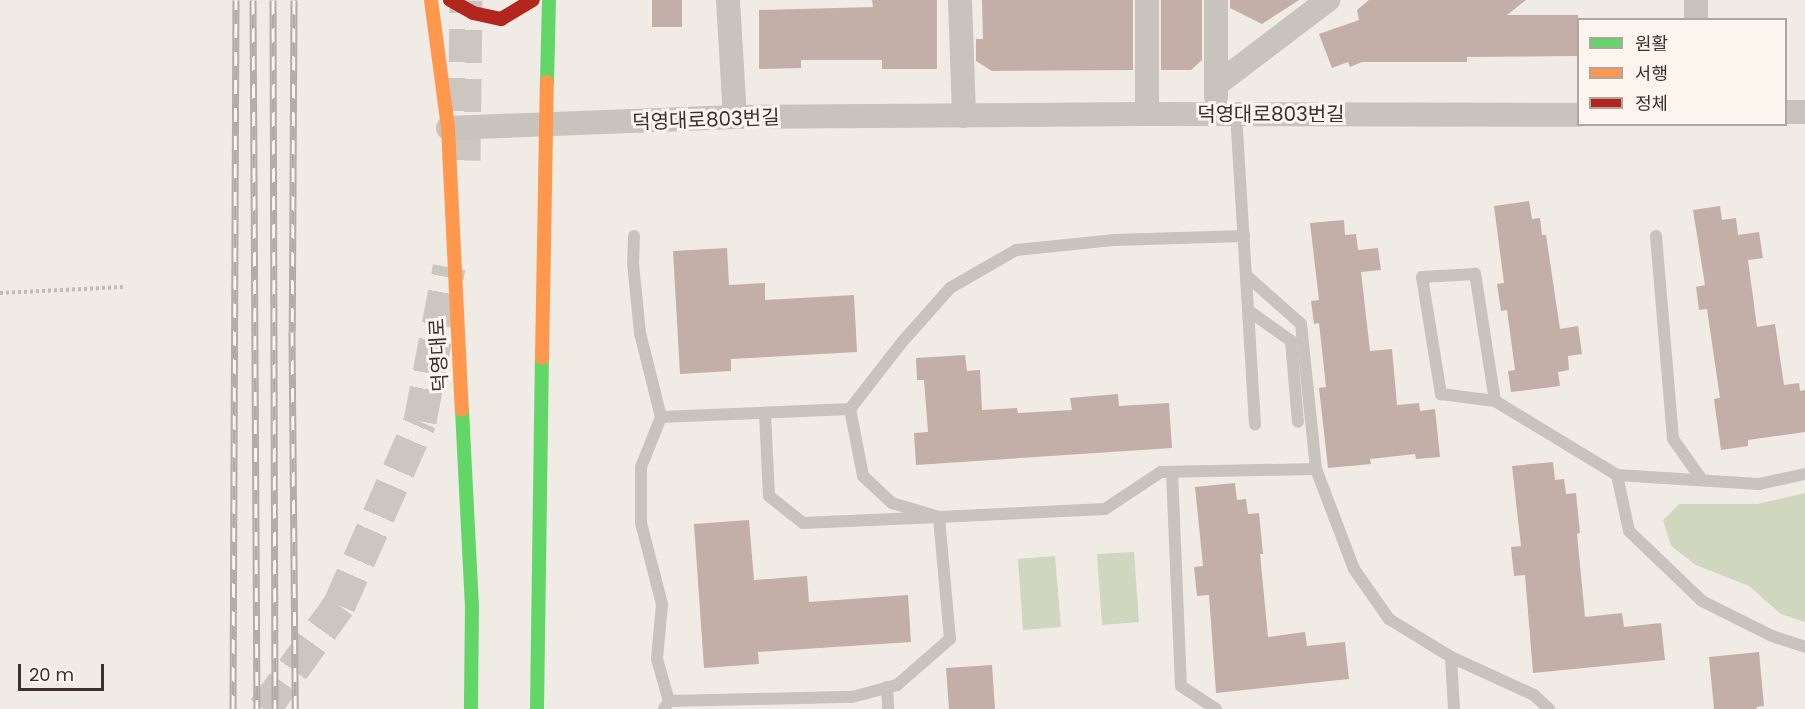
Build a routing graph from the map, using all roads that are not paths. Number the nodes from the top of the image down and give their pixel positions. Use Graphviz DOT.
graph roads {
  1 [pos="431,0"];
  2 [pos="450,0"];
  3 [pos="533,0"];
  4 [pos="549,0"];
  5 [pos="728,0"];
  6 [pos="960,0"];
  7 [pos="1147,0"];
  8 [pos="1216,0"];
  9 [pos="1328,0"];
  10 [pos="1696,0"];
  11 [pos="1696,18"];
  12 [pos="1216,85"];
  13 [pos="1787,112"];
  14 [pos="1805,112"];
  15 [pos="1147,114"];
  16 [pos="1226,114"];
  17 [pos="1577,115"];
  18 [pos="964,116"];
  19 [pos="735,117"];
  20 [pos="548,126"];
  21 [pos="448,128"];
  22 [pos="634,236"];
  23 [pos="1244,236"];
  24 [pos="1656,236"];
  25 [pos="1247,276"];
  26 [pos="1249,311"];
  27 [pos="1495,401"];
  28 [pos="850,409"];
  29 [pos="765,413"];
  30 [pos="661,417"];
  31 [pos="1298,422"];
  32 [pos="1256,424"];
  33 [pos="1316,469"];
  34 [pos="1172,472"];
  35 [pos="1805,474"];
  36 [pos="1617,475"];
  37 [pos="1702,480"];
  38 [pos="939,517"];
  39 [pos="1805,647"];
  40 [pos="1451,657"];
  41 [pos="887,687"];
  42 [pos="667,705"];
  43 [pos="471,709"];
  44 [pos="537,709"];
  45 [pos="888,709"];
  46 [pos="1216,709"];
  47 [pos="1454,709"];
  48 [pos="1549,709"];
  1 -- 21 [label="main road, 덕영대로"];
  2 -- 3 [label="main road"];
  4 -- 20 [label="main road"];
  5 -- 19 [label="street"];
  6 -- 18 [label="street"];
  7 -- 15 [label="street"];
  8 -- 12 [label="street"];
  9 -- 12 [label="street"];
  10 -- 11 [label="street"];
  12 -- 16 [label="street"];
  13 -- 14 [label="street"];
  15 -- 16 [label="street, 덕영대로803번길"];
  15 -- 18 [label="street, 덕영대로803번길"];
  16 -- 17 [label="street, 덕영대로803번길"];
  16 -- 23 [label="lane"];
  18 -- 19 [label="street, 덕영대로803번길"];
  19 -- 20 [label="street, 덕영대로803번길"];
  20 -- 21 [label="street, 덕영대로803번길"];
  20 -- 44 [label="main road"];
  21 -- 43 [label="main road, 덕영대로"];
  22 -- 30 [label="lane"];
  23 -- 25 [label="lane"];
  23 -- 28 [label="lane"];
  24 -- 37 [label="lane"];
  25 -- 26 [label="lane"];
  25 -- 33 [label="lane"];
  26 -- 31 [label="lane"];
  26 -- 32 [label="lane"];
  27 -- 27 [label="lane"];
  27 -- 36 [label="lane"];
  28 -- 29 [label="lane"];
  28 -- 38 [label="lane"];
  29 -- 30 [label="lane"];
  29 -- 38 [label="lane"];
  30 -- 42 [label="lane"];
  33 -- 34 [label="lane"];
  33 -- 40 [label="lane"];
  34 -- 38 [label="lane"];
  34 -- 46 [label="lane"];
  35 -- 37 [label="lane"];
  36 -- 37 [label="lane"];
  36 -- 39 [label="lane"];
  38 -- 41 [label="lane"];
  40 -- 47 [label="lane"];
  40 -- 48 [label="lane"];
  41 -- 42 [label="lane"];
  41 -- 45 [label="lane"];
}
